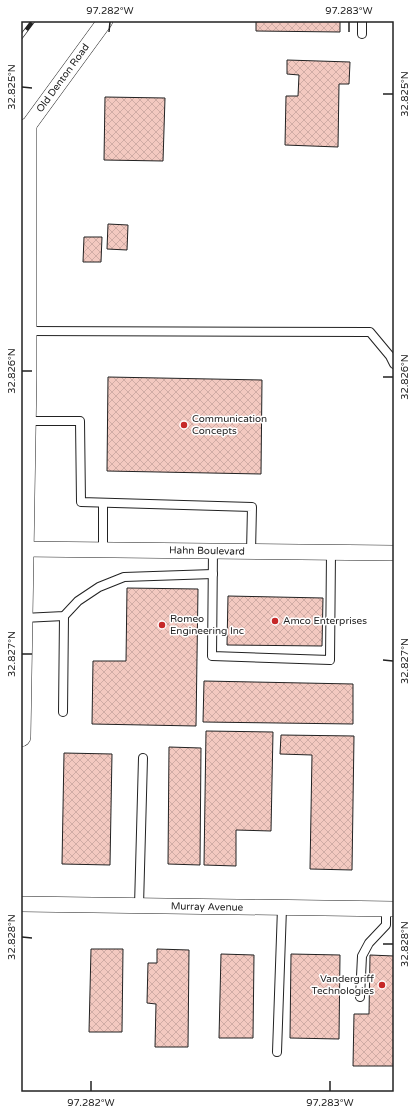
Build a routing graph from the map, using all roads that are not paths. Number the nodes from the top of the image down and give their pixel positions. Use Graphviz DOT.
graph roads {
  1 [pos="105,21"];
  2 [pos="362,21"];
  3 [pos="362,34"];
  4 [pos="24,132"];
  5 [pos="27,331"];
  6 [pos="394,364"];
  7 [pos="26,421"];
  8 [pos="103,503"];
  9 [pos="22,549"];
  10 [pos="103,550"];
  11 [pos="213,551"];
  12 [pos="251,552"];
  13 [pos="331,553"];
  14 [pos="394,554"];
  15 [pos="213,574"];
  16 [pos="64,616"];
  17 [pos="22,618"];
  18 [pos="63,712"];
  19 [pos="21,737"];
  20 [pos="143,758"];
  21 [pos="21,904"];
  22 [pos="139,906"];
  23 [pos="282,908"];
  24 [pos="390,909"];
  25 [pos="360,998"];
  26 [pos="277,1052"];
  1 -- 4 [label="street, Old Denton Road"];
  2 -- 3 [label="lane"];
  4 -- 5 [label="street"];
  5 -- 6 [label="lane"];
  5 -- 7 [label="street"];
  7 -- 8 [label="lane"];
  7 -- 9 [label="street"];
  8 -- 10 [label="lane"];
  8 -- 12 [label="lane"];
  9 -- 10 [label="street, Hahn Boulevard"];
  9 -- 17 [label="street"];
  10 -- 11 [label="street, Hahn Boulevard"];
  11 -- 12 [label="street, Hahn Boulevard"];
  11 -- 15 [label="lane"];
  12 -- 13 [label="street, Hahn Boulevard"];
  13 -- 14 [label="street, Hahn Boulevard"];
  13 -- 15 [label="lane"];
  15 -- 16 [label="lane"];
  16 -- 17 [label="lane"];
  16 -- 18 [label="lane"];
  17 -- 19 [label="street"];
  20 -- 22 [label="lane"];
  21 -- 22 [label="street, Murray Avenue"];
  22 -- 23 [label="street, Murray Avenue"];
  23 -- 24 [label="street, Murray Avenue"];
  23 -- 26 [label="lane"];
  24 -- 25 [label="lane"];
}
